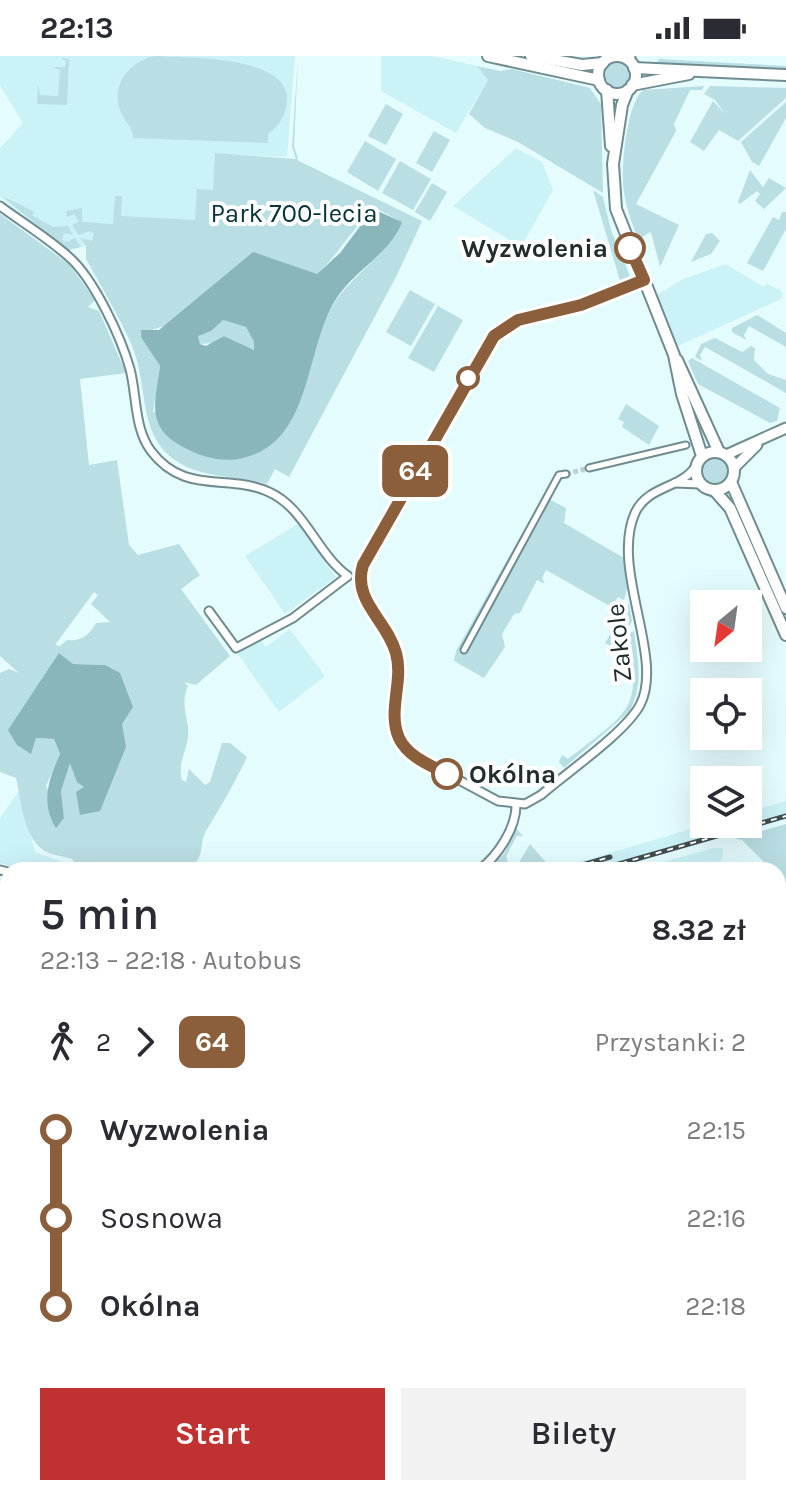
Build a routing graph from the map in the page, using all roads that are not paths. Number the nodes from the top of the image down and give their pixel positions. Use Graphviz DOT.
graph roads {
  1 [pos="488,56"];
  2 [pos="531,56"];
  3 [pos="544,57"];
  4 [pos="628,60"];
  5 [pos="603,63"];
  6 [pos="695,73"];
  7 [pos="786,75"];
  8 [pos="599,80"];
  9 [pos="630,87"];
  10 [pos="607,90"];
  11 [pos="613,164"];
  12 [pos="0,206"];
  13 [pos="644,280"];
  14 [pos="675,358"];
  15 [pos="786,428"];
  16 [pos="763,439"];
  17 [pos="686,445"];
  18 [pos="722,454"];
  19 [pos="699,461"];
  20 [pos="589,468"];
  21 [pos="734,468"];
  22 [pos="566,474"];
  23 [pos="731,482"];
  24 [pos="673,483"];
  25 [pos="700,484"];
  26 [pos="714,490"];
  27 [pos="348,576"];
  28 [pos="360,579"];
  29 [pos="786,608"];
  30 [pos="209,611"];
  31 [pos="786,635"];
  32 [pos="464,650"];
  33 [pos="516,805"];
  34 [pos="488,862"];
  1 -- 8 [label="main road"];
  2 -- 3 [label="main road"];
  3 -- 5 [label="main road"];
  4 -- 5 [label="main road"];
  4 -- 6 [label="main road"];
  4 -- 9 [label="main road"];
  5 -- 8 [label="main road"];
  6 -- 7 [label="main road"];
  6 -- 9 [label="main road"];
  8 -- 10 [label="main road"];
  9 -- 10 [label="main road"];
  9 -- 11 [label="main road"];
  10 -- 11 [label="main road"];
  11 -- 13 [label="main road"];
  12 -- 27 [label="street"];
  13 -- 14 [label="main road"];
  13 -- 28 [label="street"];
  14 -- 18 [label="main road"];
  14 -- 19 [label="main road"];
  15 -- 16 [label="street"];
  16 -- 18 [label="street"];
  16 -- 21 [label="street"];
  17 -- 20 [label="street"];
  18 -- 19 [label="main road"];
  18 -- 21 [label="main road"];
  19 -- 24 [label="street, Zakole"];
  19 -- 25 [label="main road"];
  21 -- 23 [label="main road"];
  22 -- 32 [label="street"];
  23 -- 26 [label="main road"];
  23 -- 29 [label="main road"];
  24 -- 25 [label="street"];
  24 -- 33 [label="street, Zakole"];
  25 -- 26 [label="main road"];
  26 -- 31 [label="main road"];
  27 -- 28 [label="street"];
  27 -- 30 [label="street"];
  28 -- 33 [label="street"];
  33 -- 34 [label="street"];
}
